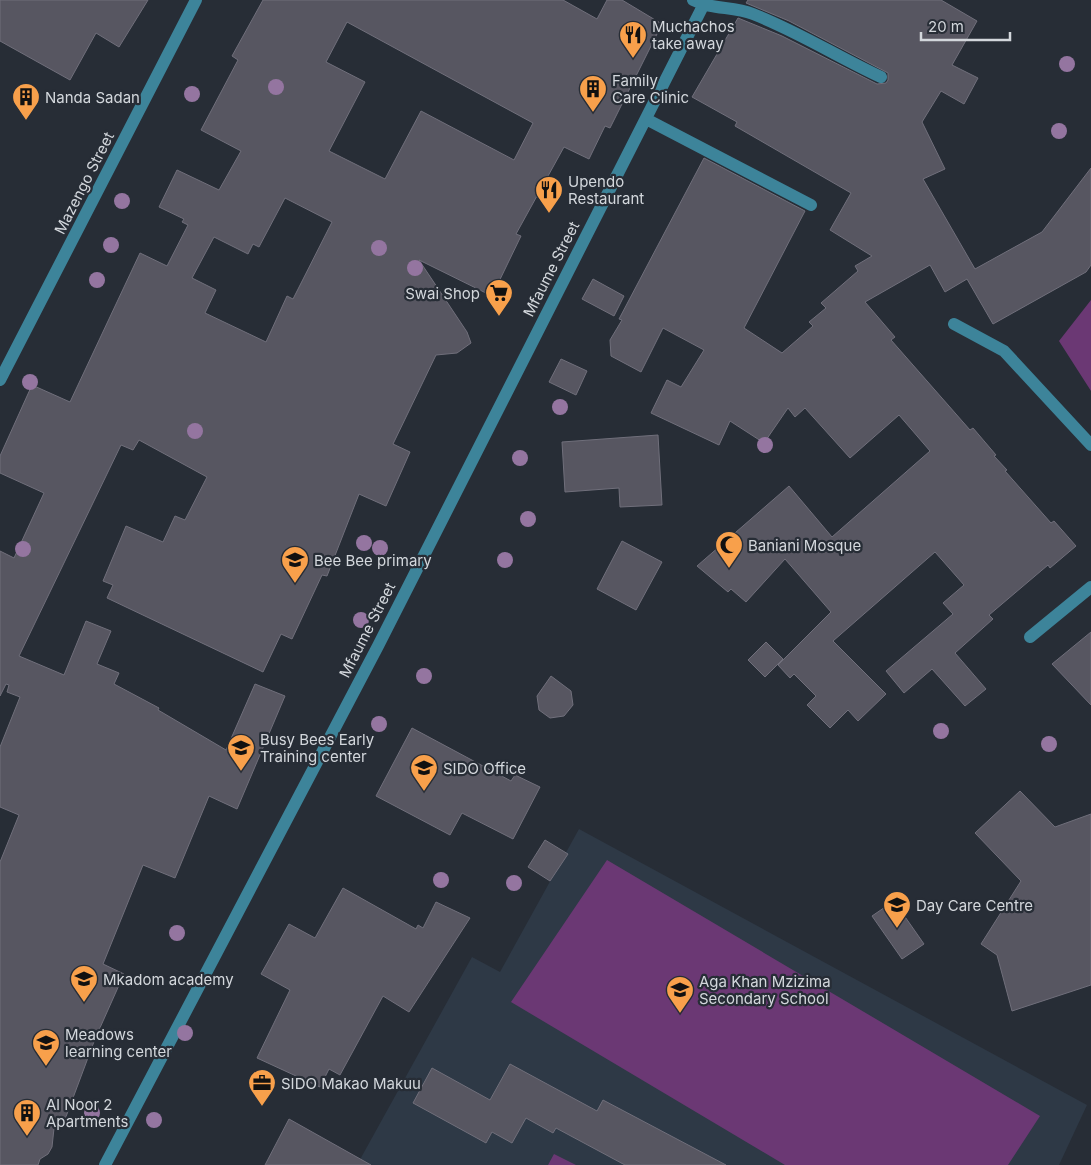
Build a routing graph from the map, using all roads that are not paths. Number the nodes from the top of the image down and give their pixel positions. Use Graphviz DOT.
graph roads {
  1 [pos="196,0"];
  2 [pos="701,2"];
  3 [pos="881,77"];
  4 [pos="646,119"];
  5 [pos="811,205"];
  6 [pos="954,324"];
  7 [pos="0,380"];
  8 [pos="1091,445"];
  9 [pos="1091,587"];
  10 [pos="1030,637"];
  11 [pos="105,1165"];
  1 -- 7 [label="street, Mazengo Street"];
  2 -- 3 [label="street"];
  2 -- 4 [label="street, Mfaume Street"];
  4 -- 5 [label="street"];
  4 -- 11 [label="street, Mfaume Street"];
  6 -- 8 [label="street"];
  9 -- 10 [label="street"];
}
